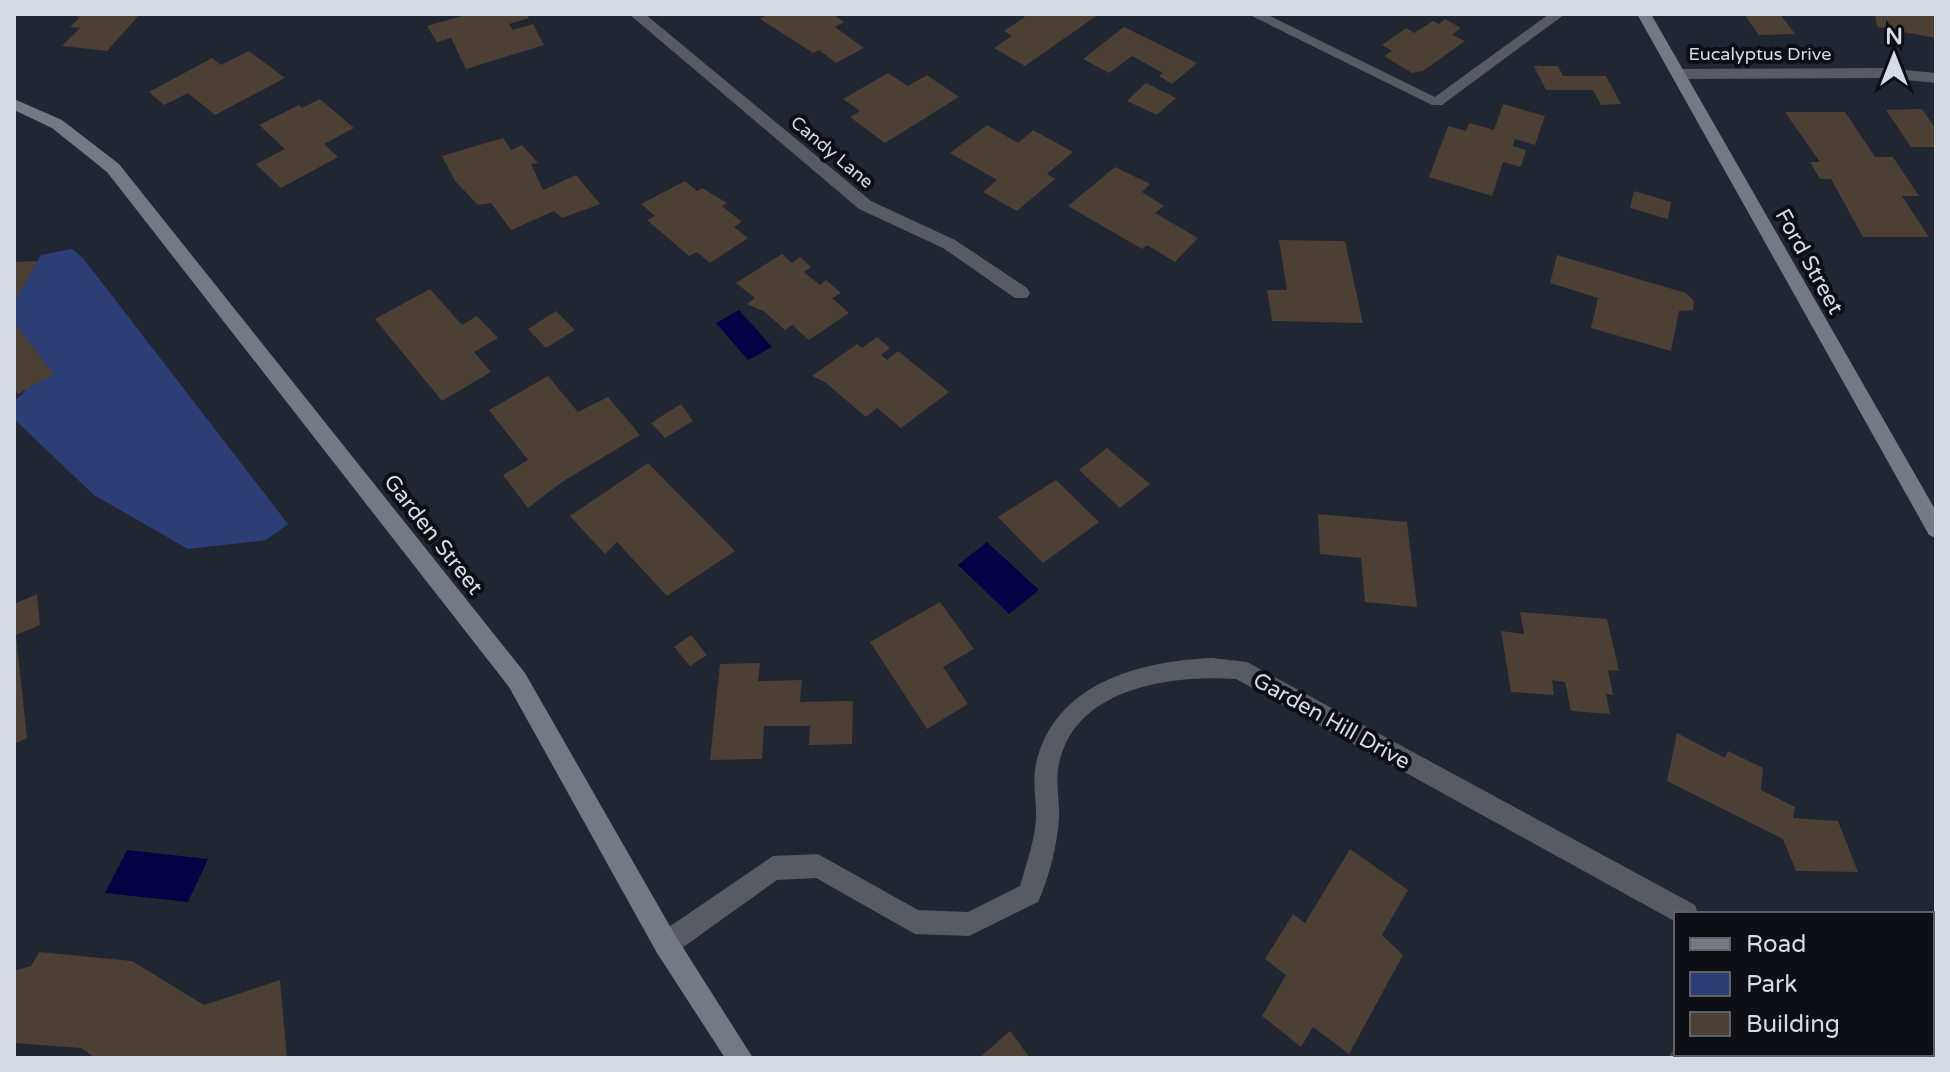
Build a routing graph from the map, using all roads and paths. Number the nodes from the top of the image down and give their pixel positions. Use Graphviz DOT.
graph roads {
  1 [pos="636,14"];
  2 [pos="1255,14"];
  3 [pos="1558,14"];
  4 [pos="1644,14"];
  5 [pos="1679,74"];
  6 [pos="1936,78"];
  7 [pos="14,104"];
  8 [pos="1021,293"];
  9 [pos="1936,529"];
  10 [pos="1682,912"];
  11 [pos="666,944"];
  12 [pos="740,1058"];
  1 -- 8 [label="street, Candy Lane"];
  2 -- 3 [label="street"];
  4 -- 5 [label="street, Ford Street"];
  5 -- 6 [label="street, Eucalyptus Drive"];
  5 -- 9 [label="street, Ford Street"];
  7 -- 11 [label="street, Garden Street"];
  10 -- 11 [label="street, Garden Hill Drive"];
  11 -- 12 [label="street, Garden Street"];
}
